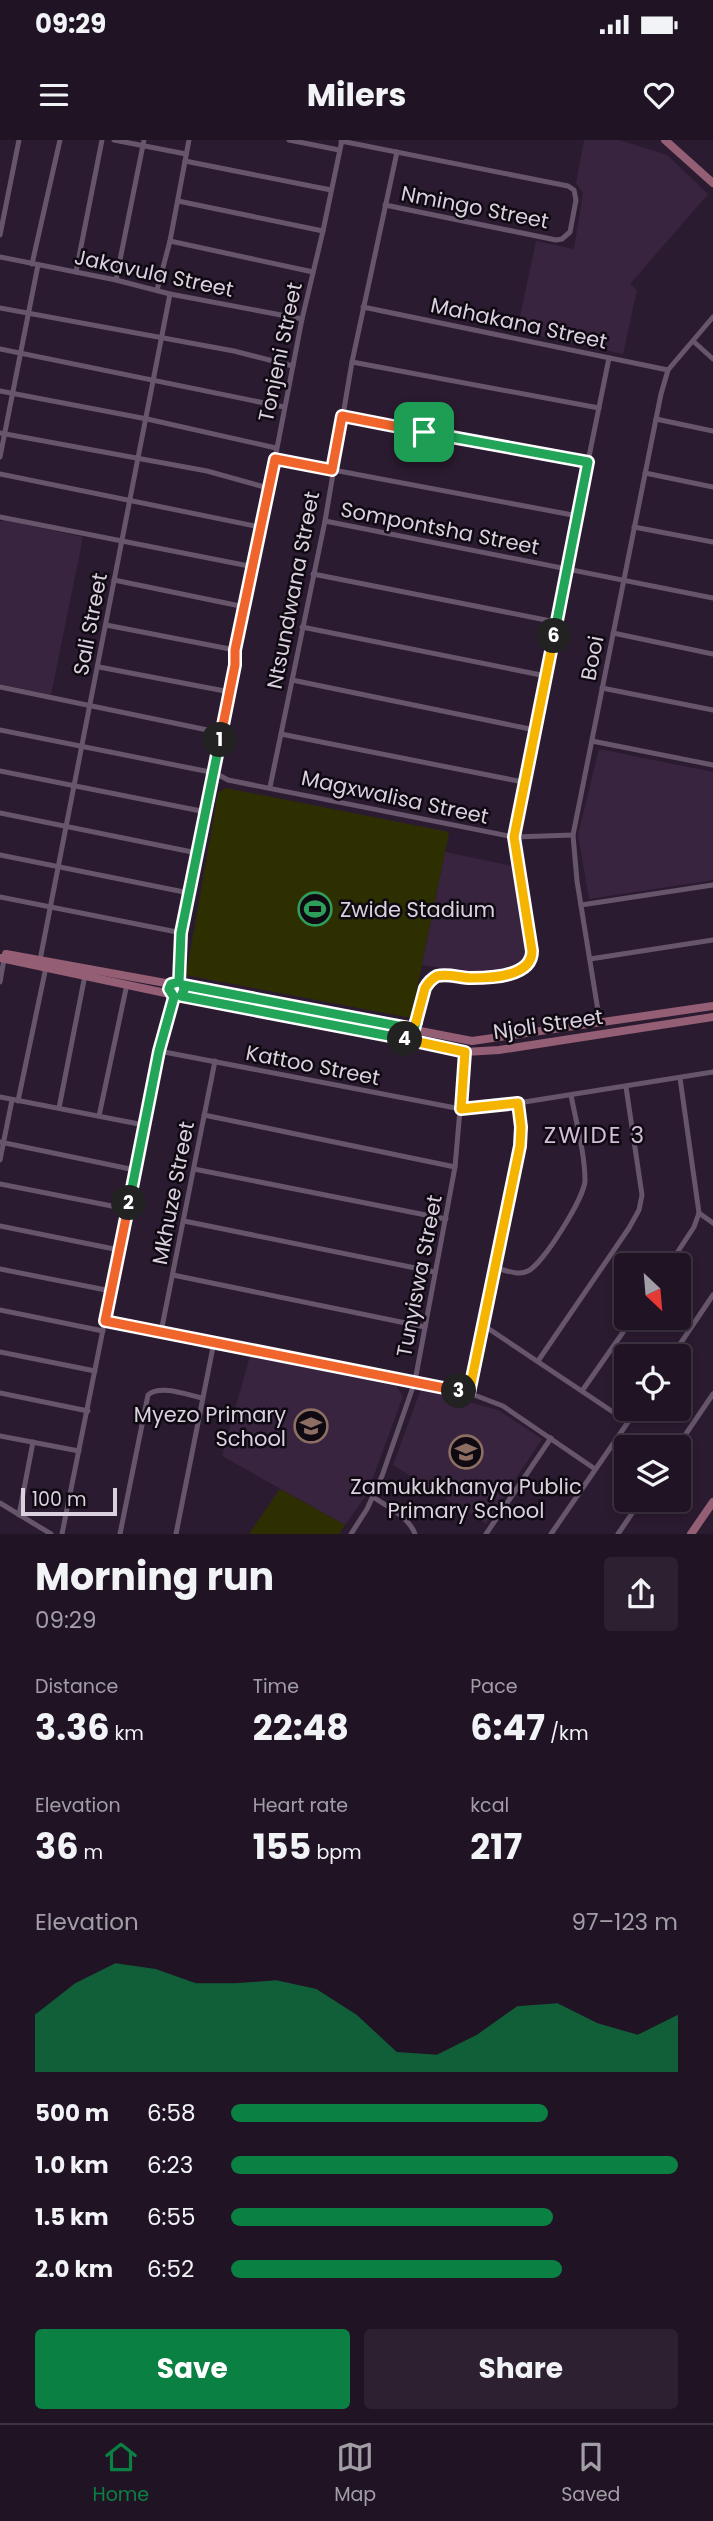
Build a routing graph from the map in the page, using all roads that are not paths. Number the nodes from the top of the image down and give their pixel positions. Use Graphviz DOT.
graph roads {
  1 [pos="19,140"];
  2 [pos="60,140"];
  3 [pos="102,140"];
  4 [pos="114,140"];
  5 [pos="189,140"];
  6 [pos="289,140"];
  7 [pos="342,140"];
  8 [pos="665,140"];
  9 [pos="143,143"];
  10 [pos="339,150"];
  11 [pos="397,152"];
  12 [pos="186,158"];
  13 [pos="713,183"];
  14 [pos="331,190"];
  15 [pos="178,201"];
  16 [pos="385,205"];
  17 [pos="323,231"];
  18 [pos="0,235"];
  19 [pos="170,241"];
  20 [pos="0,257"];
  21 [pos="35,265"];
  22 [pos="76,272"];
  23 [pos="313,272"];
  24 [pos="116,280"];
  25 [pos="157,290"];
  26 [pos="170,294"];
  27 [pos="363,307"];
  28 [pos="0,308"];
  29 [pos="29,314"];
  30 [pos="713,317"];
  31 [pos="302,319"];
  32 [pos="162,339"];
  33 [pos="692,341"];
  34 [pos="0,349"];
  35 [pos="21,354"];
  36 [pos="609,358"];
  37 [pos="713,359"];
  38 [pos="352,362"];
  39 [pos="293,366"];
  40 [pos="668,370"];
  41 [pos="153,380"];
  42 [pos="0,391"];
  43 [pos="14,394"];
  44 [pos="284,407"];
  45 [pos="599,408"];
  46 [pos="342,416"];
  47 [pos="147,419"];
  48 [pos="656,419"];
  49 [pos="713,431"];
  50 [pos="2,434"];
  51 [pos="276,448"];
  52 [pos="0,457"];
  53 [pos="140,458"];
  54 [pos="275,459"];
  55 [pos="588,462"];
  56 [pos="332,470"];
  57 [pos="645,473"];
  58 [pos="0,474"];
  59 [pos="713,487"];
  60 [pos="268,488"];
  61 [pos="131,500"];
  62 [pos="578,516"];
  63 [pos="0,517"];
  64 [pos="325,521"];
  65 [pos="260,527"];
  66 [pos="634,527"];
  67 [pos="122,541"];
  68 [pos="713,542"];
  69 [pos="254,567"];
  70 [pos="567,570"];
  71 [pos="313,574"];
  72 [pos="114,580"];
  73 [pos="623,580"];
  74 [pos="713,598"];
  75 [pos="244,607"];
  76 [pos="556,622"];
  77 [pos="106,625"];
  78 [pos="302,627"];
  79 [pos="613,633"];
  80 [pos="235,650"];
  81 [pos="713,654"];
  82 [pos="99,667"];
  83 [pos="546,676"];
  84 [pos="292,680"];
  85 [pos="0,687"];
  86 [pos="602,688"];
  87 [pos="230,692"];
  88 [pos="91,706"];
  89 [pos="713,710"];
  90 [pos="0,730"];
  91 [pos="535,730"];
  92 [pos="222,733"];
  93 [pos="281,734"];
  94 [pos="592,741"];
  95 [pos="83,747"];
  96 [pos="713,765"];
  97 [pos="0,771"];
  98 [pos="215,772"];
  99 [pos="523,782"];
  100 [pos="75,788"];
  101 [pos="270,788"];
  102 [pos="206,812"];
  103 [pos="0,813"];
  104 [pos="67,827"];
  105 [pos="573,835"];
  106 [pos="514,837"];
  107 [pos="197,853"];
  108 [pos="0,855"];
  109 [pos="59,867"];
  110 [pos="713,885"];
  111 [pos="189,893"];
  112 [pos="0,897"];
  113 [pos="581,905"];
  114 [pos="50,906"];
  115 [pos="181,933"];
  116 [pos="713,940"];
  117 [pos="1,956"];
  118 [pos="590,959"];
  119 [pos="43,963"];
  120 [pos="85,975"];
  121 [pos="0,982"];
  122 [pos="127,984"];
  123 [pos="178,984"];
  124 [pos="175,996"];
  125 [pos="713,1006"];
  126 [pos="713,1017"];
  127 [pos="600,1023"];
  128 [pos="414,1029"];
  129 [pos="159,1051"];
  130 [pos="465,1052"];
  131 [pos="215,1061"];
  132 [pos="713,1072"];
  133 [pos="680,1078"];
  134 [pos="626,1087"];
  135 [pos="571,1095"];
  136 [pos="0,1097"];
  137 [pos="15,1100"];
  138 [pos="518,1103"];
  139 [pos="59,1108"];
  140 [pos="461,1109"];
  141 [pos="204,1115"];
  142 [pos="99,1116"];
  143 [pos="144,1125"];
  144 [pos="2,1143"];
  145 [pos="0,1160"];
  146 [pos="455,1167"];
  147 [pos="194,1169"];
  148 [pos="135,1170"];
  149 [pos="0,1184"];
  150 [pos="127,1209"];
  151 [pos="699,1213"];
  152 [pos="446,1219"];
  153 [pos="184,1221"];
  154 [pos="713,1223"];
  155 [pos="0,1226"];
  156 [pos="119,1250"];
  157 [pos="677,1253"];
  158 [pos="496,1268"];
  159 [pos="0,1269"];
  160 [pos="435,1272"];
  161 [pos="173,1275"];
  162 [pos="111,1291"];
  163 [pos="713,1295"];
  164 [pos="0,1310"];
  165 [pos="105,1321"];
  166 [pos="483,1325"];
  167 [pos="425,1327"];
  168 [pos="625,1330"];
  169 [pos="103,1331"];
  170 [pos="161,1332"];
  171 [pos="214,1342"];
  172 [pos="680,1344"];
  173 [pos="0,1352"];
  174 [pos="538,1361"];
  175 [pos="95,1371"];
  176 [pos="415,1381"];
  177 [pos="583,1391"];
  178 [pos="0,1393"];
  179 [pos="469,1393"];
  180 [pos="713,1394"];
  181 [pos="202,1398"];
  182 [pos="88,1411"];
  183 [pos="628,1422"];
  184 [pos="685,1435"];
  185 [pos="0,1436"];
  186 [pos="551,1438"];
  187 [pos="33,1442"];
  188 [pos="79,1451"];
  189 [pos="596,1469"];
  190 [pos="373,1497"];
  191 [pos="713,1502"];
  192 [pos="0,1503"];
  193 [pos="633,1512"];
  194 [pos="710,1513"];
  195 [pos="19,1515"];
  196 [pos="51,1534"];
  197 [pos="62,1534"];
  198 [pos="120,1534"];
  199 [pos="176,1534"];
  200 [pos="351,1534"];
  201 [pos="415,1534"];
  202 [pos="486,1534"];
  203 [pos="551,1534"];
  204 [pos="618,1534"];
  205 [pos="691,1534"];
  1 -- 18 [label="street"];
  2 -- 21 [label="street"];
  3 -- 22 [label="street"];
  4 -- 9 [label="street"];
  5 -- 12 [label="street"];
  6 -- 10 [label="street"];
  7 -- 10 [label="street, Tonjeni Street"];
  7 -- 11 [label="street, Nmingo Street"];
  8 -- 13 [label="main road"];
  9 -- 12 [label="street"];
  9 -- 24 [label="street"];
  10 -- 14 [label="street, Tonjeni Street"];
  11 -- 16 [label="street, Ntsundwana Street"];
  11 -- 16 [label="street, Nmingo Street"];
  12 -- 14 [label="street"];
  12 -- 15 [label="street"];
  14 -- 17 [label="street, Tonjeni Street"];
  15 -- 17 [label="street"];
  15 -- 19 [label="street"];
  16 -- 27 [label="street, Ntsundwana Street"];
  17 -- 23 [label="street, Tonjeni Street"];
  19 -- 23 [label="street"];
  19 -- 25 [label="street"];
  20 -- 21 [label="street, Jakavula Street"];
  21 -- 22 [label="street, Jakavula Street"];
  21 -- 29 [label="street"];
  22 -- 24 [label="street, Jakavula Street"];
  23 -- 31 [label="street, Tonjeni Street"];
  24 -- 25 [label="street, Jakavula Street"];
  25 -- 26 [label="street, Jakavula Street"];
  26 -- 31 [label="street, Jakavula Street"];
  26 -- 32 [label="street, Sali Street"];
  27 -- 36 [label="street, Mahakana Street"];
  27 -- 38 [label="street, Ntsundwana Street"];
  28 -- 29 [label="street"];
  29 -- 32 [label="street"];
  29 -- 35 [label="street"];
  30 -- 33 [label="street, Booi"];
  31 -- 39 [label="street, Tonjeni Street"];
  32 -- 39 [label="street"];
  32 -- 41 [label="street, Sali Street"];
  33 -- 37 [label="street"];
  33 -- 40 [label="street, Booi"];
  34 -- 35 [label="street"];
  35 -- 41 [label="street"];
  35 -- 43 [label="street"];
  36 -- 40 [label="street, Mahakana Street"];
  36 -- 45 [label="street"];
  38 -- 45 [label="street"];
  38 -- 46 [label="street, Ntsundwana Street"];
  39 -- 44 [label="street, Tonjeni Street"];
  40 -- 48 [label="street, Booi"];
  41 -- 44 [label="street"];
  41 -- 47 [label="street, Sali Street"];
  42 -- 43 [label="street"];
  43 -- 47 [label="street"];
  43 -- 50 [label="street"];
  44 -- 51 [label="street, Tonjeni Street"];
  45 -- 55 [label="street"];
  46 -- 55 [label="street"];
  46 -- 56 [label="street, Ntsundwana Street"];
  47 -- 51 [label="street"];
  47 -- 53 [label="street, Sali Street"];
  48 -- 49 [label="street"];
  48 -- 57 [label="street, Booi"];
  50 -- 52 [label="street"];
  50 -- 53 [label="street"];
  51 -- 54 [label="street, Tonjeni Street"];
  53 -- 60 [label="street"];
  53 -- 61 [label="street, Sali Street"];
  54 -- 56 [label="street"];
  54 -- 60 [label="street, Tonjeni Street"];
  55 -- 62 [label="street"];
  56 -- 62 [label="street"];
  56 -- 64 [label="street, Ntsundwana Street"];
  57 -- 59 [label="street"];
  57 -- 66 [label="street, Booi"];
  58 -- 61 [label="street"];
  60 -- 65 [label="street, Tonjeni Street"];
  61 -- 65 [label="street"];
  61 -- 67 [label="street, Sali Street"];
  62 -- 70 [label="street"];
  63 -- 67 [label="street"];
  64 -- 70 [label="street, Sompontsha Street"];
  64 -- 71 [label="street, Ntsundwana Street"];
  65 -- 69 [label="street, Tonjeni Street"];
  66 -- 68 [label="street"];
  66 -- 73 [label="street, Booi"];
  67 -- 69 [label="street"];
  67 -- 72 [label="street, Sali Street"];
  69 -- 75 [label="street, Tonjeni Street"];
  70 -- 73 [label="street, Sompontsha Street"];
  70 -- 76 [label="street"];
  71 -- 76 [label="street"];
  71 -- 78 [label="street, Ntsundwana Street"];
  72 -- 75 [label="street"];
  72 -- 77 [label="street, Sali Street"];
  73 -- 74 [label="street, Sompontsha Street"];
  73 -- 79 [label="street, Booi"];
  75 -- 80 [label="street, Tonjeni Street"];
  76 -- 83 [label="street"];
  77 -- 80 [label="street"];
  77 -- 82 [label="street, Sali Street"];
  78 -- 83 [label="street"];
  78 -- 84 [label="street, Ntsundwana Street"];
  79 -- 81 [label="street"];
  79 -- 86 [label="street, Booi"];
  80 -- 87 [label="street, Tonjeni Street"];
  82 -- 87 [label="street"];
  82 -- 88 [label="street, Sali Street"];
  83 -- 91 [label="street"];
  84 -- 91 [label="street"];
  84 -- 93 [label="street, Ntsundwana Street"];
  85 -- 88 [label="street"];
  86 -- 89 [label="street"];
  86 -- 94 [label="street, Booi"];
  87 -- 92 [label="street, Tonjeni Street"];
  88 -- 92 [label="street"];
  88 -- 95 [label="street, Sali Street"];
  90 -- 95 [label="street, Magxwalisa Street"];
  91 -- 99 [label="street"];
  92 -- 98 [label="street, Tonjeni Street"];
  93 -- 99 [label="street"];
  93 -- 101 [label="street, Ntsundwana Street"];
  94 -- 96 [label="street"];
  94 -- 105 [label="street, Booi"];
  95 -- 98 [label="street, Magxwalisa Street"];
  95 -- 100 [label="street, Sali Street"];
  97 -- 100 [label="street"];
  98 -- 101 [label="street, Magxwalisa Street"];
  98 -- 102 [label="street, Tonjeni Street"];
  99 -- 106 [label="street"];
  100 -- 102 [label="street"];
  100 -- 104 [label="street, Sali Street"];
  101 -- 106 [label="street, Magxwalisa Street"];
  102 -- 107 [label="street, Tonjeni Street"];
  103 -- 104 [label="street"];
  104 -- 107 [label="street"];
  104 -- 109 [label="street, Sali Street"];
  105 -- 106 [label="street, Magxwalisa Street"];
  105 -- 113 [label="street, Booi"];
  106 -- 128 [label="street"];
  107 -- 111 [label="street, Tonjeni Street"];
  108 -- 109 [label="street"];
  109 -- 111 [label="street"];
  109 -- 114 [label="street, Sali Street"];
  110 -- 113 [label="street"];
  111 -- 115 [label="street, Tonjeni Street"];
  112 -- 114 [label="street"];
  113 -- 118 [label="street, Booi"];
  114 -- 115 [label="street"];
  114 -- 119 [label="street, Sali Street"];
  115 -- 123 [label="street, Tonjeni Street"];
  116 -- 118 [label="street"];
  117 -- 119 [label="main road, Njoli Street"];
  117 -- 121 [label="street"];
  118 -- 127 [label="street, Booi"];
  119 -- 120 [label="main road, Njoli Street"];
  119 -- 123 [label="main road, Njoli Street"];
  119 -- 137 [label="street, Sali Street"];
  120 -- 122 [label="main road, Njoli Street"];
  120 -- 139 [label="street"];
  122 -- 124 [label="main road, Njoli Street"];
  122 -- 142 [label="street"];
  123 -- 124 [label="main road"];
  123 -- 124 [label="main road"];
  123 -- 128 [label="main road, Njoli Street"];
  124 -- 129 [label="street"];
  124 -- 130 [label="main road, Njoli Street"];
  125 -- 127 [label="main road, Njoli Street"];
  126 -- 130 [label="main road, Njoli Street"];
  127 -- 128 [label="main road, Njoli Street"];
  129 -- 131 [label="street, Kattoo Street"];
  129 -- 143 [label="street"];
  130 -- 140 [label="street, Tunyiswa Street"];
  131 -- 140 [label="street, Kattoo Street"];
  131 -- 141 [label="street, Mkhuze Street"];
  132 -- 133 [label="street, Kattoo Street"];
  133 -- 134 [label="street, Kattoo Street"];
  133 -- 151 [label="street"];
  134 -- 135 [label="street, Kattoo Street"];
  134 -- 174 [label="street"];
  135 -- 138 [label="street, Kattoo Street"];
  135 -- 158 [label="street"];
  136 -- 137 [label="street"];
  137 -- 139 [label="street"];
  137 -- 144 [label="street, Sali Street"];
  138 -- 140 [label="street, Kattoo Street"];
  138 -- 158 [label="street"];
  139 -- 142 [label="street"];
  140 -- 146 [label="street, Tunyiswa Street"];
  141 -- 146 [label="street"];
  141 -- 147 [label="street, Mkhuze Street"];
  142 -- 143 [label="street"];
  143 -- 148 [label="street"];
  144 -- 145 [label="street, Sali Street"];
  144 -- 148 [label="street"];
  146 -- 152 [label="street, Tunyiswa Street"];
  147 -- 152 [label="street"];
  147 -- 153 [label="street, Mkhuze Street"];
  148 -- 150 [label="street"];
  149 -- 150 [label="street"];
  150 -- 156 [label="street"];
  151 -- 154 [label="street"];
  151 -- 157 [label="street"];
  152 -- 160 [label="street, Tunyiswa Street"];
  153 -- 160 [label="street"];
  153 -- 161 [label="street, Mkhuze Street"];
  155 -- 156 [label="street"];
  156 -- 162 [label="street"];
  158 -- 166 [label="street"];
  159 -- 162 [label="street"];
  160 -- 167 [label="street, Tunyiswa Street"];
  161 -- 167 [label="street"];
  161 -- 170 [label="street, Mkhuze Street"];
  162 -- 165 [label="street"];
  163 -- 172 [label="street"];
  164 -- 169 [label="street"];
  165 -- 169 [label="street"];
  165 -- 170 [label="street"];
  166 -- 174 [label="street"];
  166 -- 179 [label="street"];
  167 -- 176 [label="street, Tunyiswa Street"];
  168 -- 177 [label="street"];
  169 -- 175 [label="street"];
  170 -- 171 [label="street"];
  171 -- 176 [label="street"];
  171 -- 181 [label="street"];
  173 -- 175 [label="street"];
  174 -- 177 [label="street"];
  175 -- 182 [label="street"];
  176 -- 179 [label="street"];
  176 -- 190 [label="street, Tunyiswa Street"];
  177 -- 183 [label="street"];
  178 -- 182 [label="street"];
  179 -- 186 [label="street"];
  180 -- 184 [label="street"];
  181 -- 198 [label="street"];
  181 -- 199 [label="street"];
  182 -- 188 [label="street"];
  183 -- 189 [label="street"];
  185 -- 187 [label="street"];
  186 -- 189 [label="street"];
  186 -- 202 [label="street"];
  187 -- 188 [label="street"];
  187 -- 195 [label="street"];
  188 -- 197 [label="street"];
  189 -- 203 [label="street"];
  190 -- 200 [label="street, Tunyiswa Street"];
  190 -- 201 [label="street"];
  191 -- 194 [label="main road"];
  192 -- 195 [label="street"];
  193 -- 204 [label="street"];
  194 -- 205 [label="main road"];
  195 -- 196 [label="street"];
}
